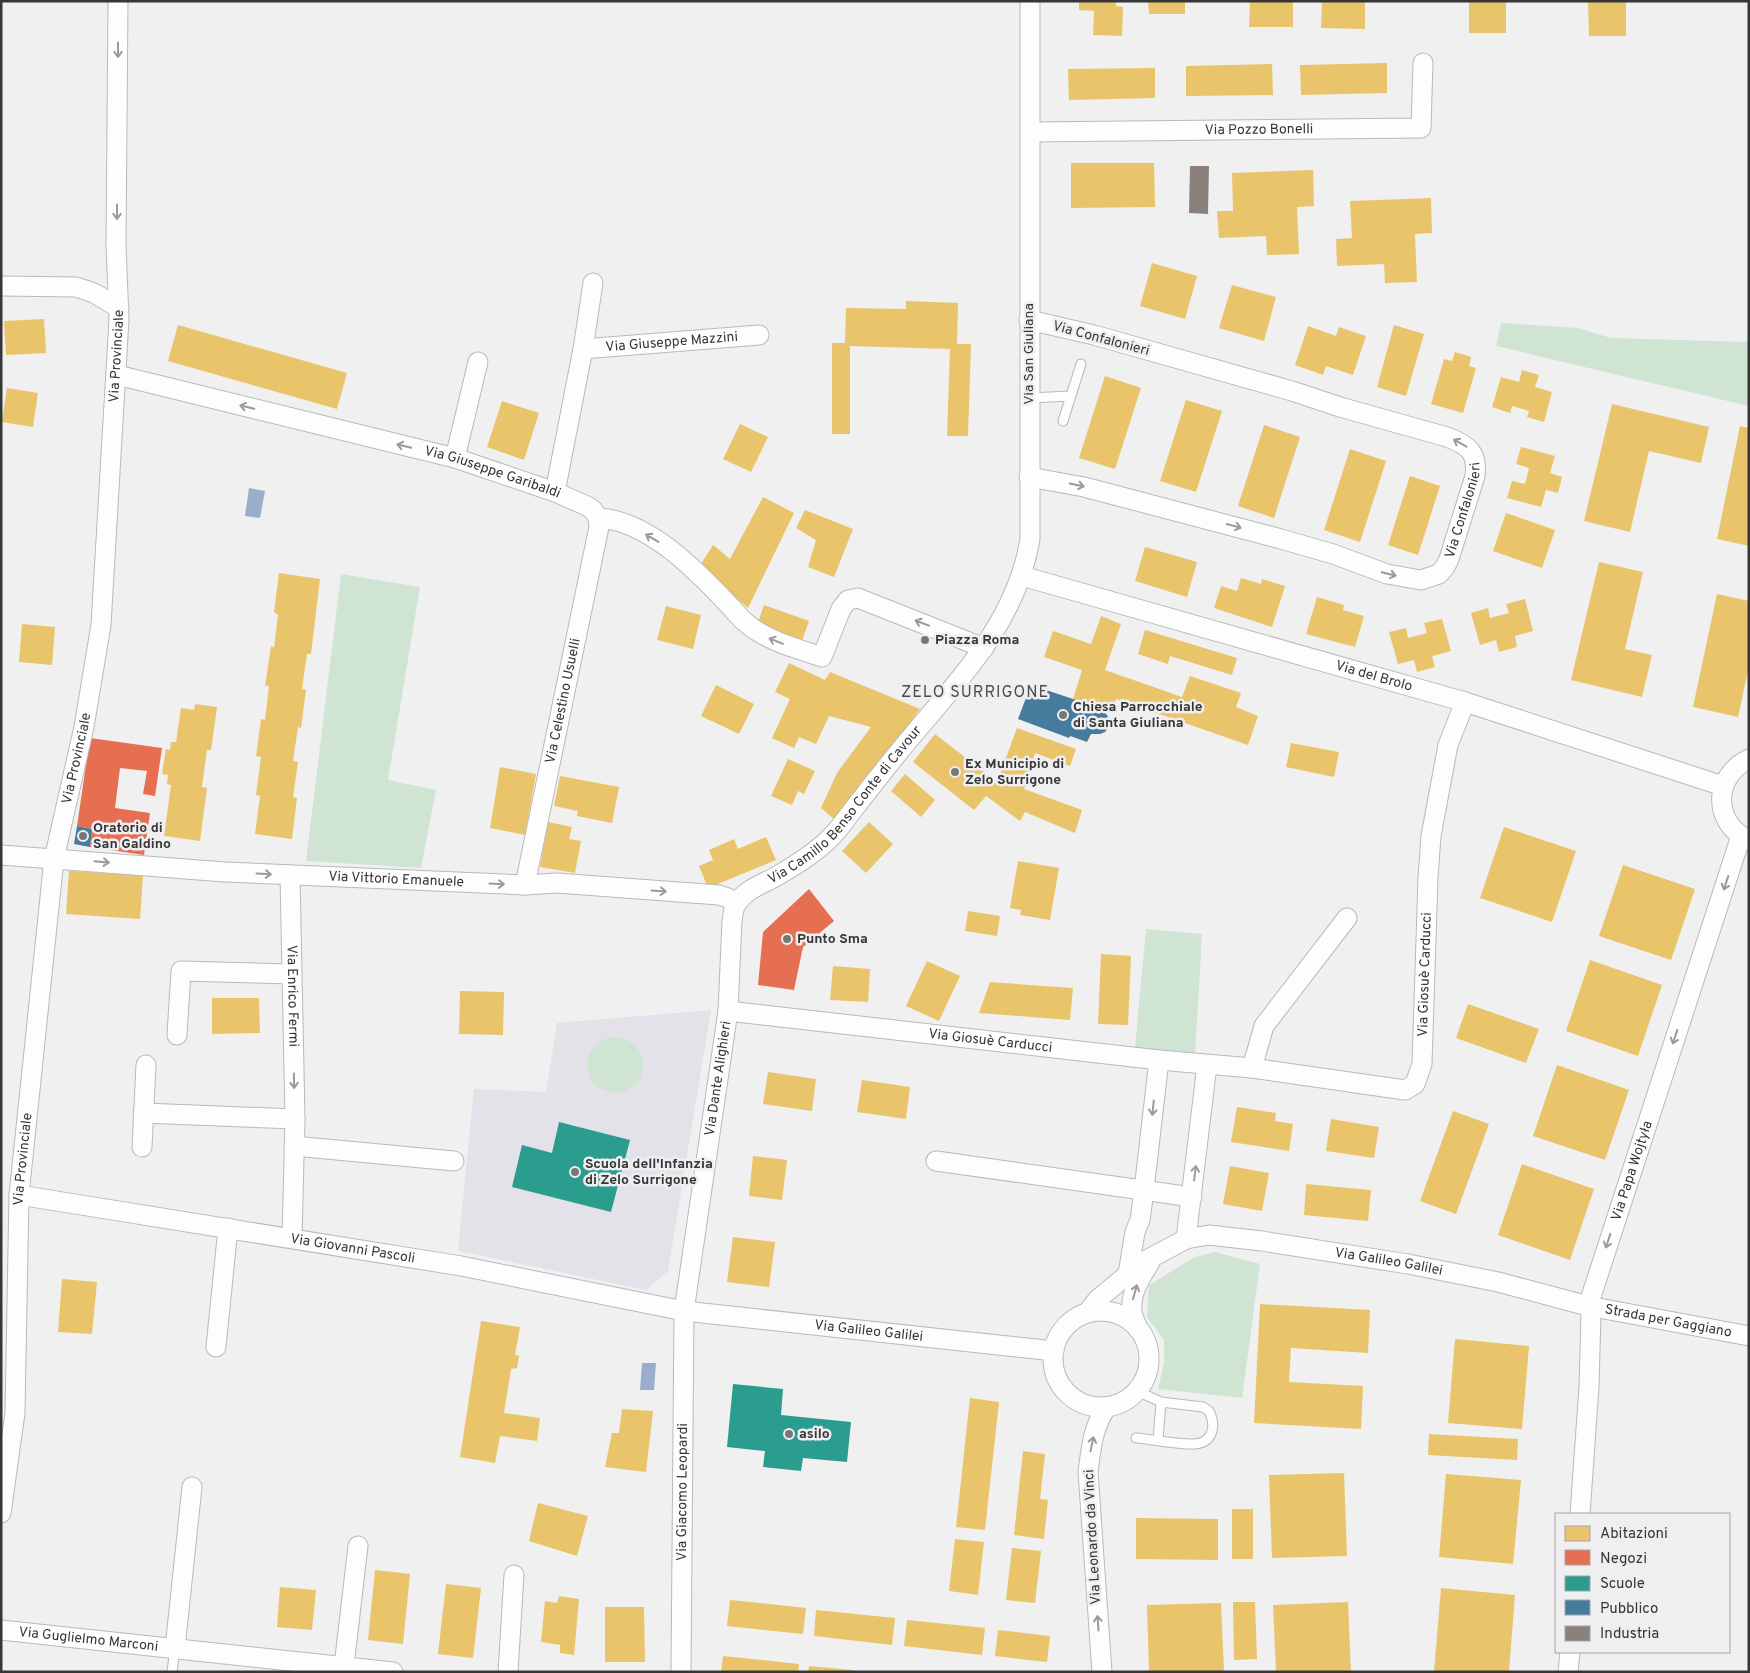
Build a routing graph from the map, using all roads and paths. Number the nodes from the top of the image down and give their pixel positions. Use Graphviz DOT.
graph roads {
  1 [pos="118,1"];
  2 [pos="1030,1"];
  3 [pos="1422,63"];
  4 [pos="1031,132"];
  5 [pos="593,283"];
  6 [pos="1,286"];
  7 [pos="119,308"];
  8 [pos="1029,320"];
  9 [pos="759,335"];
  10 [pos="583,349"];
  11 [pos="478,362"];
  12 [pos="1081,364"];
  13 [pos="117,376"];
  14 [pos="1071,396"];
  15 [pos="1029,398"];
  16 [pos="1063,421"];
  17 [pos="455,458"];
  18 [pos="1029,477"];
  19 [pos="555,492"];
  20 [pos="598,518"];
  21 [pos="1022,576"];
  22 [pos="984,648"];
  23 [pos="1465,702"];
  24 [pos="1749,759"];
  25 [pos="1723,786"];
  26 [pos="1745,838"];
  27 [pos="1,855"];
  28 [pos="54,859"];
  29 [pos="290,875"];
  30 [pos="525,885"];
  31 [pos="736,904"];
  32 [pos="1347,918"];
  33 [pos="291,974"];
  34 [pos="728,1011"];
  35 [pos="177,1034"];
  36 [pos="1159,1060"];
  37 [pos="146,1065"];
  38 [pos="1207,1065"];
  39 [pos="1252,1068"];
  40 [pos="143,1113"];
  41 [pos="295,1119"];
  42 [pos="294,1146"];
  43 [pos="142,1147"];
  44 [pos="454,1161"];
  45 [pos="936,1161"];
  46 [pos="1144,1190"];
  47 [pos="19,1195"];
  48 [pos="1192,1196"];
  49 [pos="1140,1220"];
  50 [pos="228,1228"];
  51 [pos="292,1238"];
  52 [pos="1186,1239"];
  53 [pos="1156,1256"];
  54 [pos="1128,1274"];
  55 [pos="1588,1306"];
  56 [pos="684,1311"];
  57 [pos="1088,1313"];
  58 [pos="1138,1329"];
  59 [pos="1749,1336"];
  60 [pos="216,1347"];
  61 [pos="1054,1351"];
  62 [pos="1137,1391"];
  63 [pos="1161,1402"];
  64 [pos="1107,1406"];
  65 [pos="1136,1438"];
  66 [pos="1158,1440"];
  67 [pos="192,1487"];
  68 [pos="1,1512"];
  69 [pos="1580,1513"];
  70 [pos="358,1546"];
  71 [pos="514,1575"];
  72 [pos="1,1630"];
  73 [pos="175,1648"];
  74 [pos="1570,1653"];
  75 [pos="344,1669"];
  76 [pos="172,1672"];
  77 [pos="394,1672"];
  78 [pos="508,1672"];
  79 [pos="681,1672"];
  80 [pos="1102,1672"];
  81 [pos="1568,1672"];
  1 -- 7 [label="street, Via Provinciale, one-way"];
  2 -- 4 [label="street, Via San Giuliana"];
  3 -- 4 [label="street, Via Pozzo Bonelli"];
  4 -- 8 [label="street, Via San Giuliana"];
  5 -- 10 [label="street, Via Giuseppe Mazzini"];
  6 -- 7 [label="street"];
  7 -- 13 [label="street, Via Provinciale"];
  8 -- 15 [label="street, Via San Giuliana"];
  18 -- 8 [label="street, Via Confalonieri, one-way"];
  9 -- 10 [label="street, Via Giuseppe Mazzini"];
  10 -- 19 [label="street, Via Giuseppe Mazzini"];
  11 -- 17 [label="street"];
  12 -- 14 [label="lane"];
  17 -- 13 [label="street, Via Giuseppe Garibaldi, one-way"];
  13 -- 28 [label="street, Via Provinciale"];
  14 -- 15 [label="lane"];
  14 -- 16 [label="lane"];
  15 -- 18 [label="street, Via San Giuliana"];
  17 -- 19 [label="street, Via Giuseppe Garibaldi"];
  18 -- 21 [label="street, Via San Giuliana"];
  19 -- 20 [label="street, Via Giuseppe Garibaldi"];
  22 -- 20 [label="street, Via Giuseppe Garibaldi, one-way"];
  20 -- 30 [label="street, Via Celestino Usuelli"];
  21 -- 22 [label="street"];
  21 -- 23 [label="street, Via del Brolo"];
  22 -- 31 [label="street, Via Camillo Benso Conte di Cavour"];
  23 -- 25 [label="street, Via del Brolo"];
  23 -- 39 [label="street, Via Giosuè Carducci"];
  24 -- 25 [label="street"];
  25 -- 26 [label="street"];
  26 -- 55 [label="street, Via Papa Wojtyła, one-way"];
  27 -- 28 [label="street, Via Vittorio Emanuele"];
  28 -- 29 [label="street, Via Vittorio Emanuele, one-way"];
  28 -- 47 [label="street, Via Provinciale"];
  29 -- 30 [label="street, Via Vittorio Emanuele, one-way"];
  29 -- 33 [label="street, Via Enrico Fermi"];
  30 -- 31 [label="street, Via Vittorio Emanuele, one-way"];
  31 -- 34 [label="street, Via Dante Alighieri"];
  32 -- 39 [label="street"];
  33 -- 35 [label="street"];
  33 -- 41 [label="street, Via Enrico Fermi, one-way"];
  34 -- 36 [label="street, Via Giosuè Carducci"];
  34 -- 56 [label="street, Via Dante Alighieri"];
  36 -- 38 [label="street, Via Giosuè Carducci"];
  36 -- 46 [label="street, one-way"];
  37 -- 40 [label="street"];
  38 -- 39 [label="street, Via Giosuè Carducci"];
  48 -- 38 [label="street, one-way"];
  40 -- 41 [label="street"];
  40 -- 43 [label="street"];
  41 -- 42 [label="street, Via Enrico Fermi"];
  42 -- 44 [label="street"];
  42 -- 51 [label="street, Via Enrico Fermi"];
  45 -- 46 [label="street"];
  46 -- 48 [label="street"];
  46 -- 49 [label="street"];
  47 -- 50 [label="street, Via Giovanni Pascoli"];
  47 -- 68 [label="street, Via Provinciale"];
  48 -- 52 [label="street"];
  49 -- 53 [label="street"];
  49 -- 54 [label="street"];
  50 -- 51 [label="street, Via Giovanni Pascoli"];
  50 -- 60 [label="street"];
  51 -- 56 [label="street, Via Giovanni Pascoli"];
  52 -- 53 [label="street, Via Galileo Galilei"];
  52 -- 55 [label="street, Via Galileo Galilei"];
  53 -- 54 [label="street, Via Galileo Galilei"];
  58 -- 53 [label="street, one-way"];
  54 -- 57 [label="street, Via Galileo Galilei"];
  55 -- 59 [label="street, Strada per Gaggiano"];
  55 -- 69 [label="street, Via Papa Wojtyła"];
  56 -- 61 [label="street, Via Galileo Galilei"];
  56 -- 79 [label="street, Via Giacomo Leopardi"];
  57 -- 58 [label="street"];
  57 -- 61 [label="street"];
  58 -- 62 [label="street"];
  61 -- 64 [label="street"];
  62 -- 63 [label="lane"];
  62 -- 64 [label="street"];
  63 -- 66 [label="lane"];
  63 -- 66 [label="lane"];
  80 -- 64 [label="street, Via Leonardo da Vinci, one-way"];
  65 -- 66 [label="lane"];
  67 -- 73 [label="street"];
  70 -- 75 [label="street"];
  71 -- 78 [label="street"];
  72 -- 73 [label="street, Via Guglielmo Marconi"];
  73 -- 75 [label="street, Via Guglielmo Marconi"];
  73 -- 76 [label="lane, Via Guglielmo Marconi"];
  74 -- 81 [label="street"];
  75 -- 77 [label="street, Via Guglielmo Marconi"];
}
